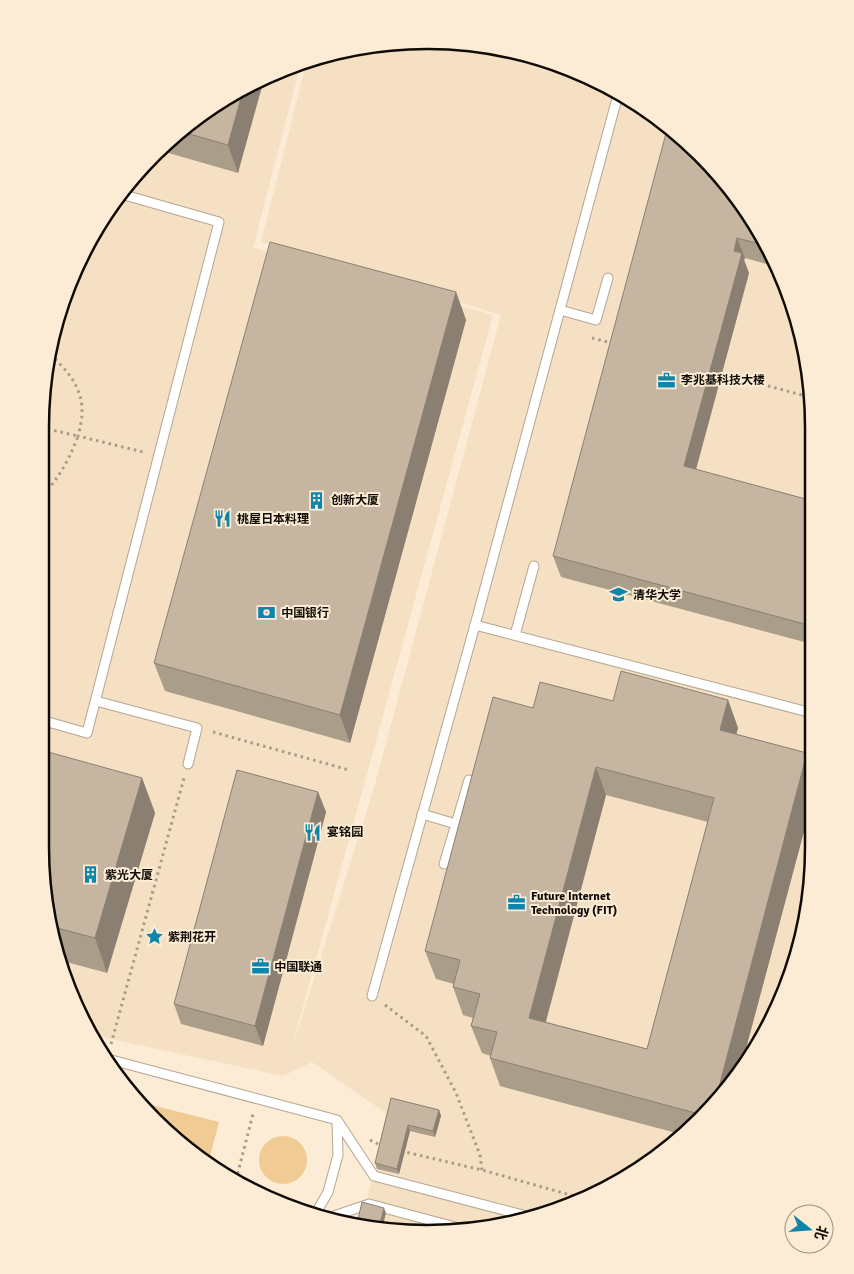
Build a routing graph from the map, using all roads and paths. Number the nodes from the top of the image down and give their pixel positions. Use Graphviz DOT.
graph roads {
  1 [pos="617,99"];
  2 [pos="128,196"];
  3 [pos="608,278"];
  4 [pos="560,310"];
  5 [pos="55,359"];
  6 [pos="724,374"];
  7 [pos="803,395"];
  8 [pos="49,429"];
  9 [pos="78,436"];
  10 [pos="158,455"];
  11 [pos="49,488"];
  12 [pos="534,566"];
  13 [pos="475,625"];
  14 [pos="515,636"];
  15 [pos="96,700"];
  16 [pos="805,711"];
  17 [pos="49,722"];
  18 [pos="198,728"];
  19 [pos="188,764"];
  20 [pos="349,770"];
  21 [pos="469,780"];
  22 [pos="422,814"];
  23 [pos="456,824"];
  24 [pos="444,864"];
  25 [pos="372,996"];
  26 [pos="108,1050"];
  27 [pos="116,1063"];
  28 [pos="257,1099"];
  29 [pos="336,1120"];
  30 [pos="367,1138"];
  31 [pos="391,1148"];
  32 [pos="399,1151"];
  33 [pos="482,1170"];
  34 [pos="237,1175"];
  35 [pos="573,1196"];
  36 [pos="318,1209"];
  37 [pos="339,1214"];
  38 [pos="518,1214"];
  39 [pos="445,1224"];
  1 -- 4 [label="lane"];
  2 -- 10 [label="lane"];
  3 -- 4 [label="lane"];
  4 -- 13 [label="lane"];
  5 -- 9 [label="path"];
  6 -- 7 [label="path"];
  8 -- 9 [label="path"];
  9 -- 10 [label="path"];
  9 -- 11 [label="path"];
  10 -- 15 [label="lane"];
  12 -- 14 [label="lane"];
  13 -- 14 [label="lane"];
  13 -- 22 [label="lane"];
  14 -- 16 [label="lane"];
  15 -- 17 [label="lane"];
  15 -- 18 [label="lane"];
  18 -- 19 [label="lane"];
  18 -- 20 [label="path"];
  19 -- 26 [label="path"];
  21 -- 23 [label="lane"];
  22 -- 23 [label="lane"];
  22 -- 25 [label="lane"];
  23 -- 24 [label="lane"];
  25 -- 33 [label="path"];
  27 -- 28 [label="lane"];
  28 -- 29 [label="lane"];
  28 -- 34 [label="path"];
  29 -- 36 [label="lane"];
  29 -- 38 [label="lane"];
  30 -- 31 [label="path"];
  32 -- 33 [label="path"];
  33 -- 35 [label="path"];
  37 -- 39 [label="lane"];
}
